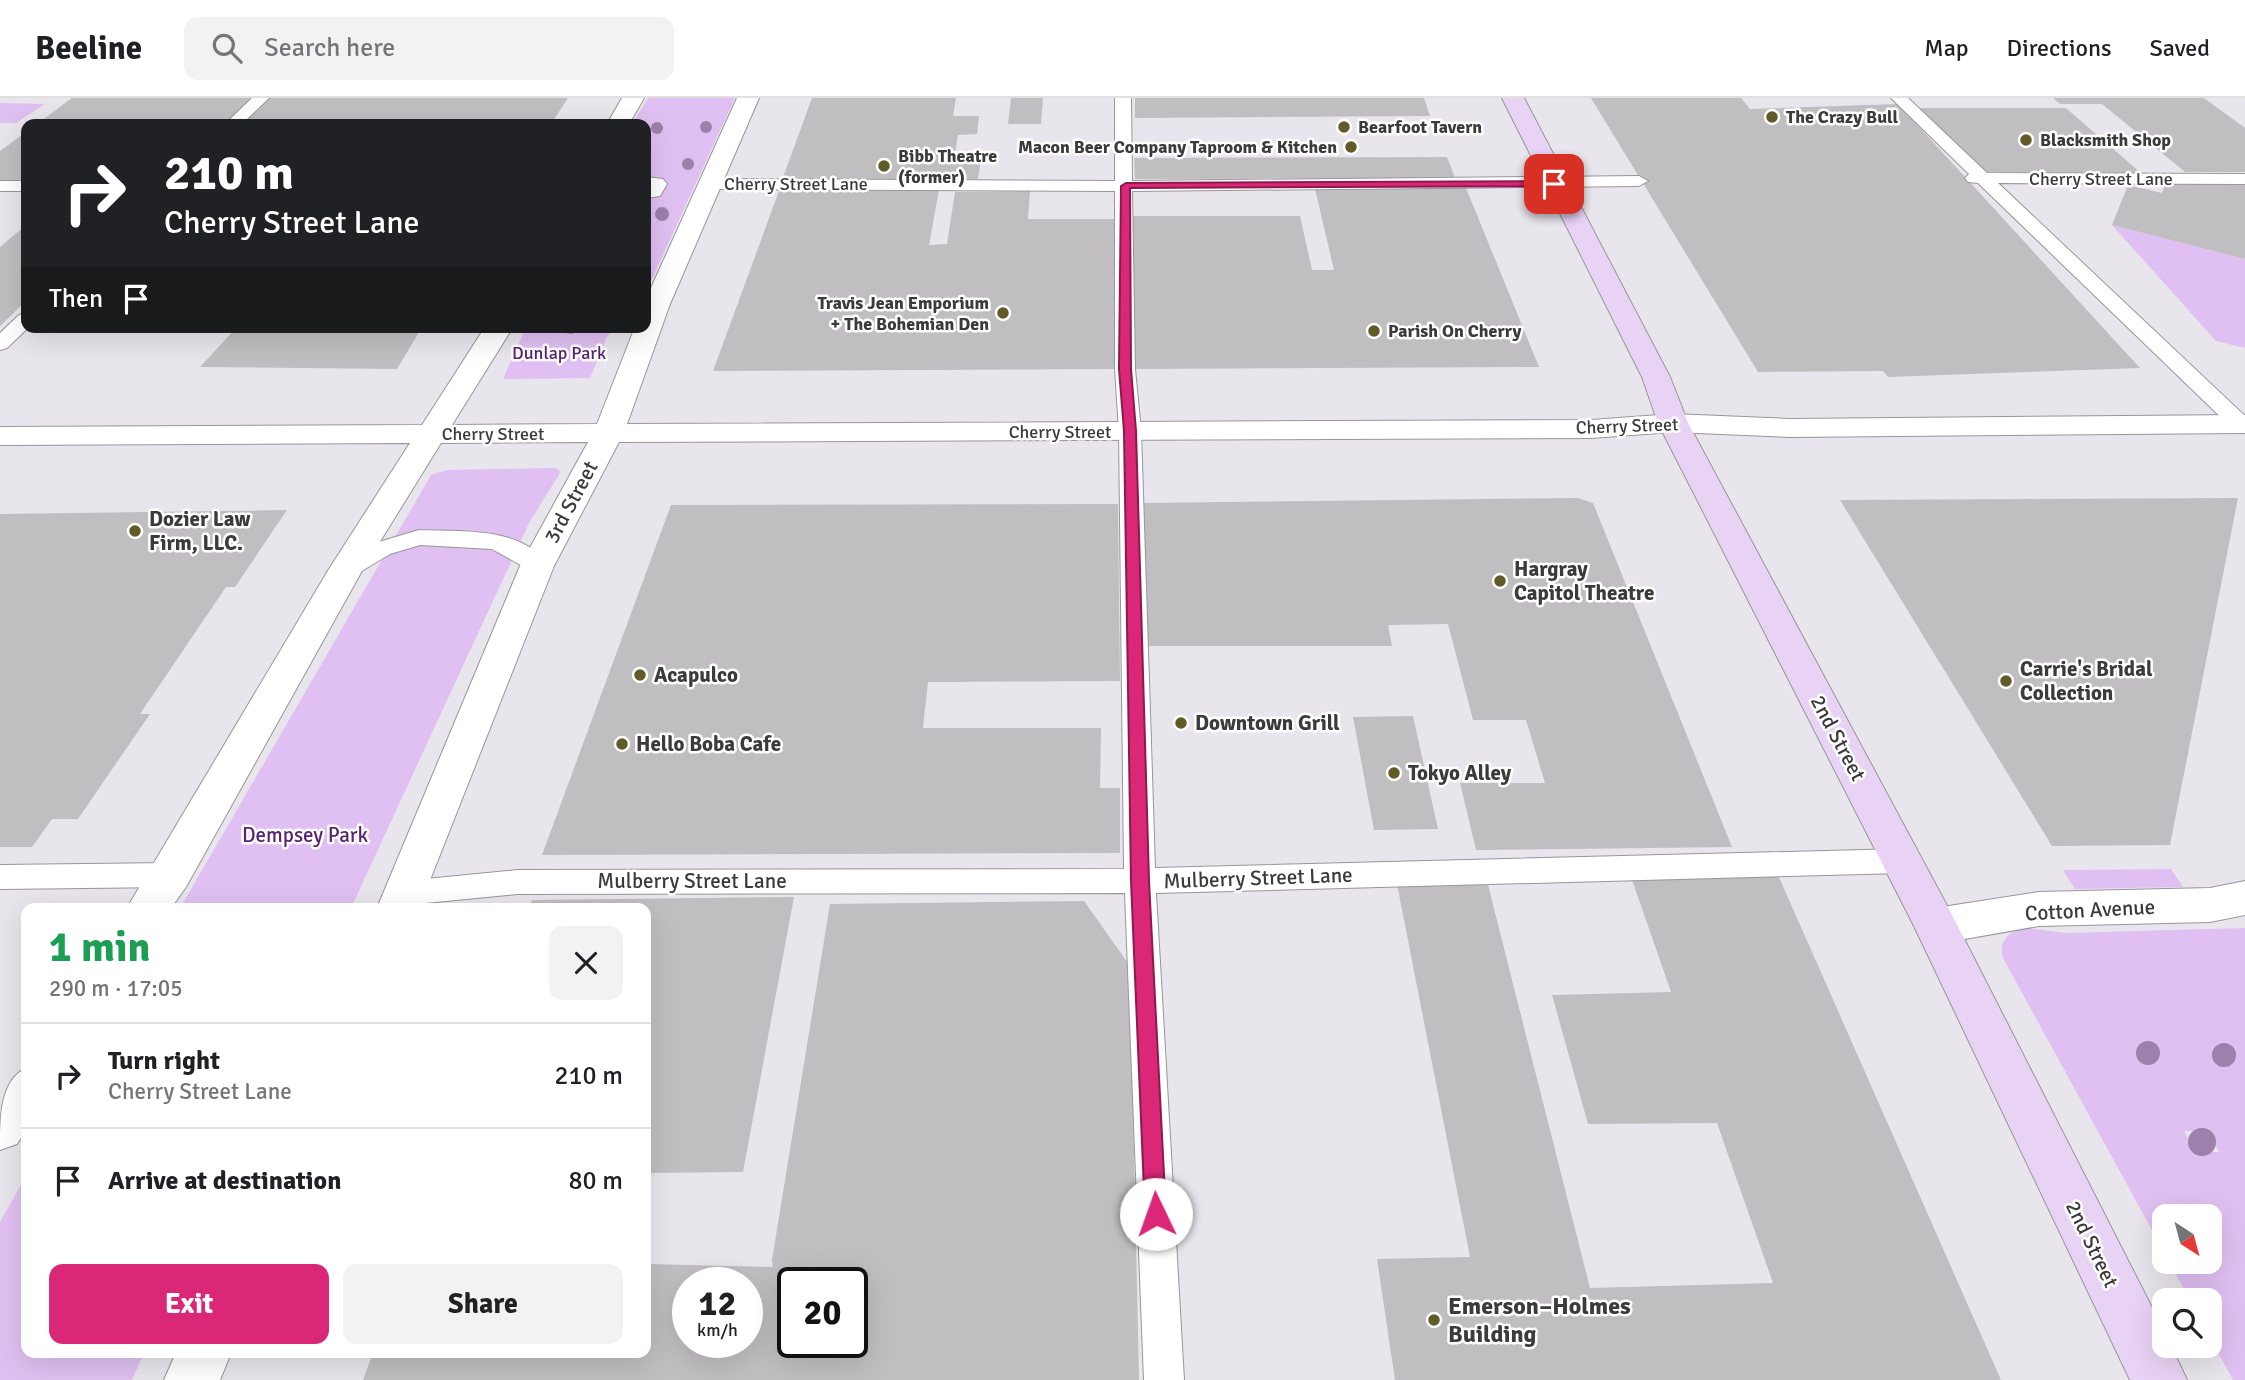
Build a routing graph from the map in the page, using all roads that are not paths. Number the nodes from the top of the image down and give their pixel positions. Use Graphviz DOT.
graph roads {
  1 [pos="261,98"];
  2 [pos="632,98"];
  3 [pos="748,98"];
  4 [pos="1123,98"];
  5 [pos="1513,98"];
  6 [pos="1899,98"];
  7 [pos="238,119"];
  8 [pos="621,119"];
  9 [pos="1957,178"];
  10 [pos="1981,178"];
  11 [pos="2245,179"];
  12 [pos="1639,181"];
  13 [pos="710,184"];
  14 [pos="1554,184"];
  15 [pos="0,186"];
  16 [pos="21,186"];
  17 [pos="1126,186"];
  18 [pos="651,306"];
  19 [pos="21,324"];
  20 [pos="495,333"];
  21 [pos="642,333"];
  22 [pos="0,344"];
  23 [pos="1673,423"];
  24 [pos="2243,424"];
  25 [pos="1130,431"];
  26 [pos="430,434"];
  27 [pos="608,434"];
  28 [pos="0,436"];
  29 [pos="537,566"];
  30 [pos="346,569"];
  31 [pos="1902,861"];
  32 [pos="170,875"];
  33 [pos="0,877"];
  34 [pos="1140,881"];
  35 [pos="2245,898"];
  36 [pos="402,901"];
  37 [pos="151,903"];
  38 [pos="1936,926"];
  39 [pos="21,1096"];
  40 [pos="0,1128"];
  41 [pos="202,1358"];
  42 [pos="192,1380"];
  43 [pos="1164,1380"];
  44 [pos="2159,1380"];
  1 -- 7 [label="lane"];
  2 -- 8 [label="street"];
  3 -- 13 [label="street, 3rd Street"];
  4 -- 17 [label="lane"];
  5 -- 14 [label="street, 2nd Street"];
  6 -- 10 [label="lane"];
  9 -- 10 [label="lane, Cherry Street Lane"];
  10 -- 11 [label="lane, Cherry Street Lane"];
  10 -- 24 [label="lane"];
  12 -- 14 [label="lane, Cherry Street Lane"];
  13 -- 17 [label="lane, Cherry Street Lane"];
  13 -- 18 [label="street, 3rd Street"];
  14 -- 17 [label="lane, Cherry Street Lane"];
  14 -- 23 [label="street, 2nd Street"];
  15 -- 16 [label="lane"];
  17 -- 25 [label="lane"];
  19 -- 22 [label="lane"];
  20 -- 26 [label="street"];
  21 -- 27 [label="street, 3rd Street"];
  23 -- 24 [label="street, Cherry Street"];
  23 -- 25 [label="street, Cherry Street"];
  23 -- 31 [label="street, 2nd Street"];
  25 -- 27 [label="street, Cherry Street"];
  25 -- 34 [label="lane"];
  26 -- 27 [label="street, Cherry Street"];
  26 -- 28 [label="street, Cherry Street"];
  26 -- 30 [label="street"];
  27 -- 29 [label="street, 3rd Street"];
  29 -- 30 [label="lane"];
  29 -- 36 [label="street, 3rd Street"];
  30 -- 32 [label="street"];
  31 -- 34 [label="lane, Mulberry Street Lane"];
  31 -- 38 [label="street, 2nd Street"];
  32 -- 33 [label="lane"];
  32 -- 37 [label="street"];
  34 -- 36 [label="lane, Mulberry Street Lane"];
  34 -- 43 [label="lane"];
  35 -- 38 [label="street, Cotton Avenue"];
  38 -- 44 [label="street, 2nd Street"];
  39 -- 40 [label="street"];
  41 -- 42 [label="street"];
}
